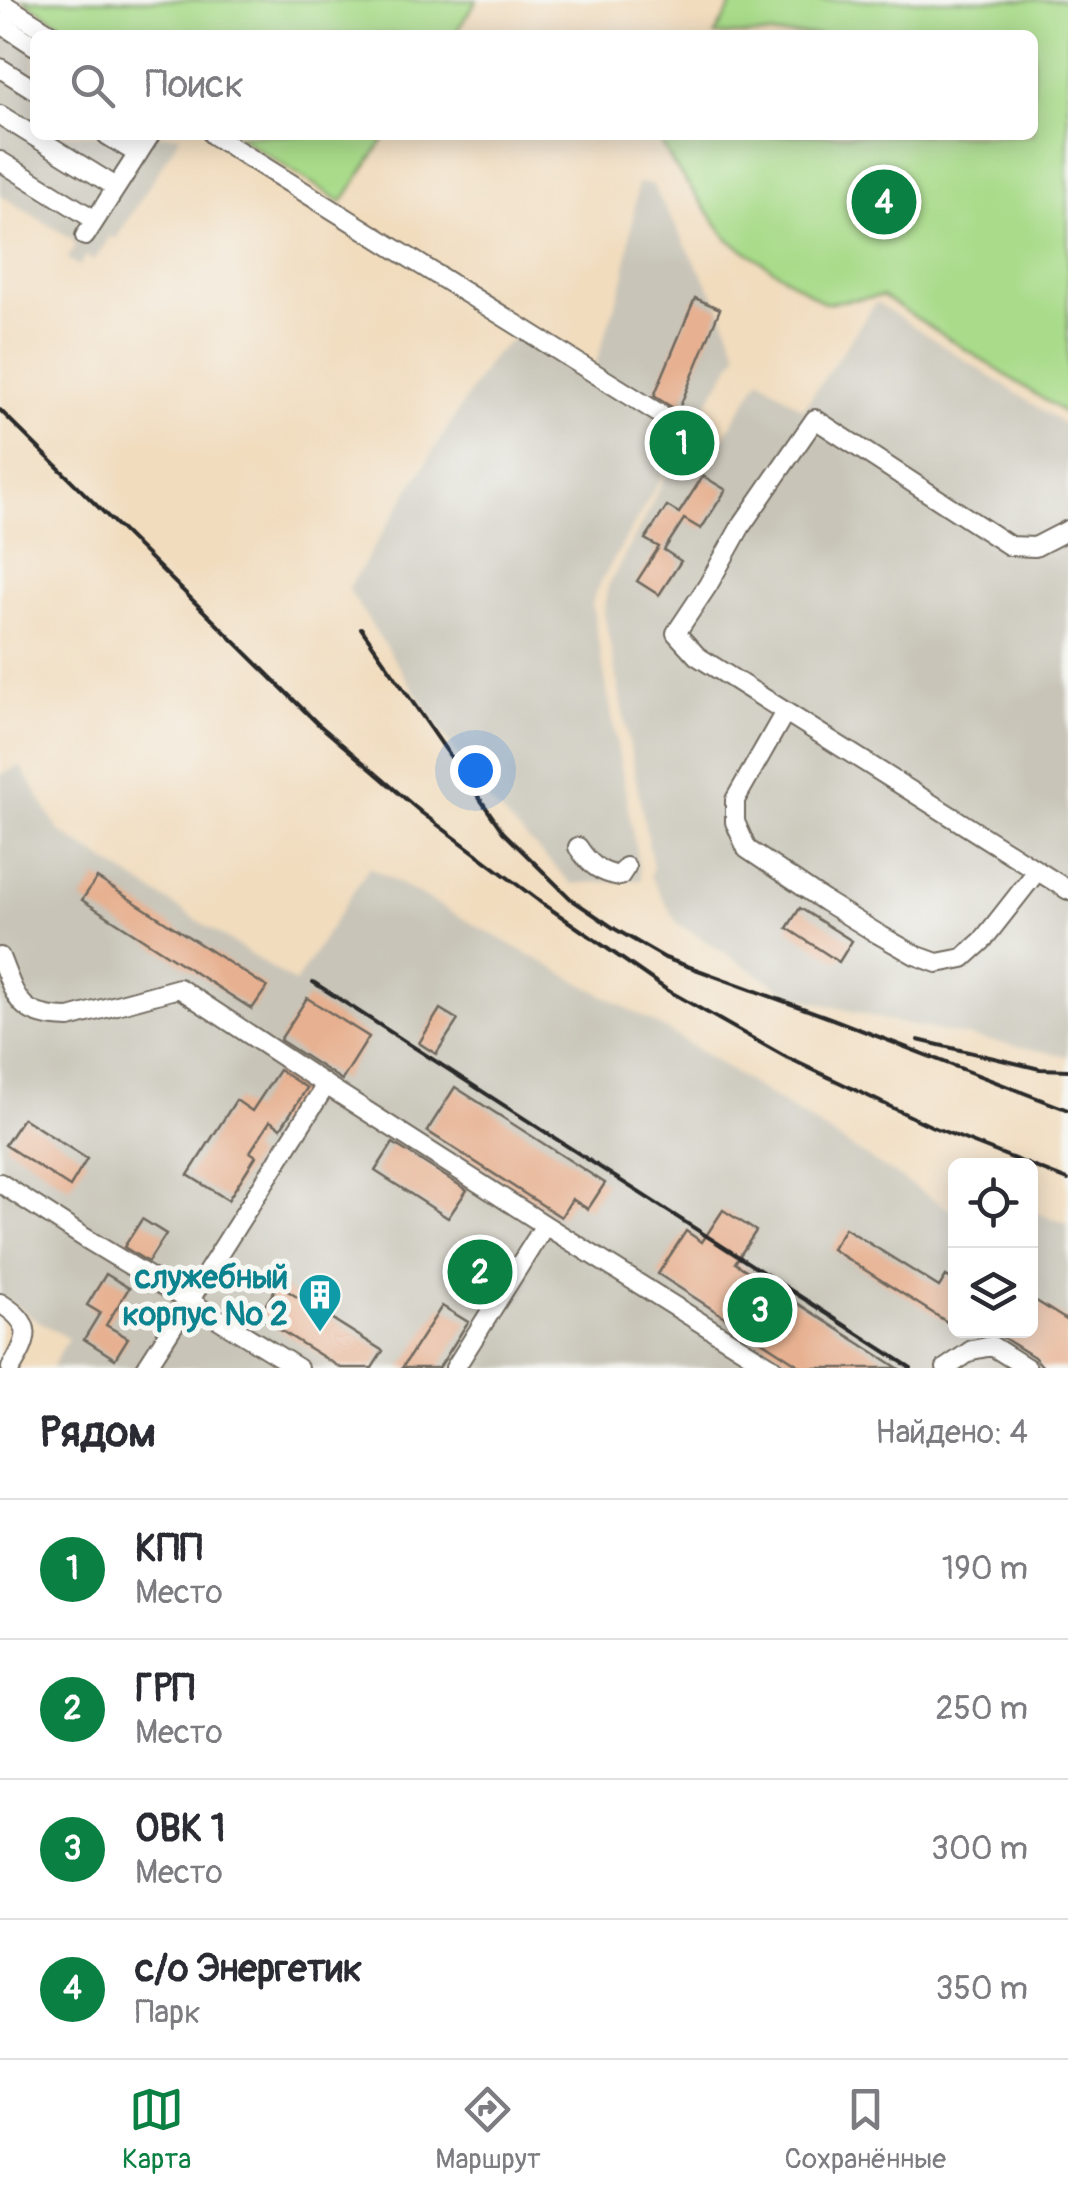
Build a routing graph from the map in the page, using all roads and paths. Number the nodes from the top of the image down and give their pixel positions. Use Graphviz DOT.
graph roads {
  1 [pos="0,2"];
  2 [pos="0,23"];
  3 [pos="45,30"];
  4 [pos="30,43"];
  5 [pos="0,68"];
  6 [pos="30,87"];
  7 [pos="0,114"];
  8 [pos="30,133"];
  9 [pos="41,140"];
  10 [pos="115,140"];
  11 [pos="147,140"];
  12 [pos="222,140"];
  13 [pos="138,154"];
  14 [pos="0,161"];
  15 [pos="116,187"];
  16 [pos="688,431"];
  17 [pos="1068,530"];
  18 [pos="785,712"];
  19 [pos="578,847"];
  20 [pos="626,868"];
  21 [pos="1038,871"];
  22 [pos="1068,890"];
  23 [pos="0,957"];
  24 [pos="326,1085"];
  25 [pos="0,1183"];
  26 [pos="545,1225"];
  27 [pos="189,1301"];
  28 [pos="0,1303"];
  29 [pos="11,1368"];
  30 [pos="146,1368"];
  31 [pos="298,1368"];
  32 [pos="455,1368"];
  33 [pos="773,1368"];
  34 [pos="946,1368"];
  35 [pos="1027,1368"];
  1 -- 3 [label="lane"];
  2 -- 4 [label="lane"];
  5 -- 6 [label="lane"];
  7 -- 8 [label="lane"];
  9 -- 15 [label="lane"];
  10 -- 13 [label="lane"];
  11 -- 13 [label="lane"];
  12 -- 16 [label="lane"];
  13 -- 15 [label="lane"];
  14 -- 15 [label="lane"];
  17 -- 18 [label="lane"];
  18 -- 21 [label="lane"];
  18 -- 21 [label="lane"];
  19 -- 20 [label="lane"];
  21 -- 22 [label="lane"];
  23 -- 24 [label="lane"];
  24 -- 26 [label="lane"];
  24 -- 27 [label="lane"];
  25 -- 27 [label="lane"];
  26 -- 32 [label="lane"];
  26 -- 33 [label="lane"];
  27 -- 30 [label="lane"];
  27 -- 31 [label="lane"];
  28 -- 29 [label="lane"];
  34 -- 35 [label="lane"];
}
